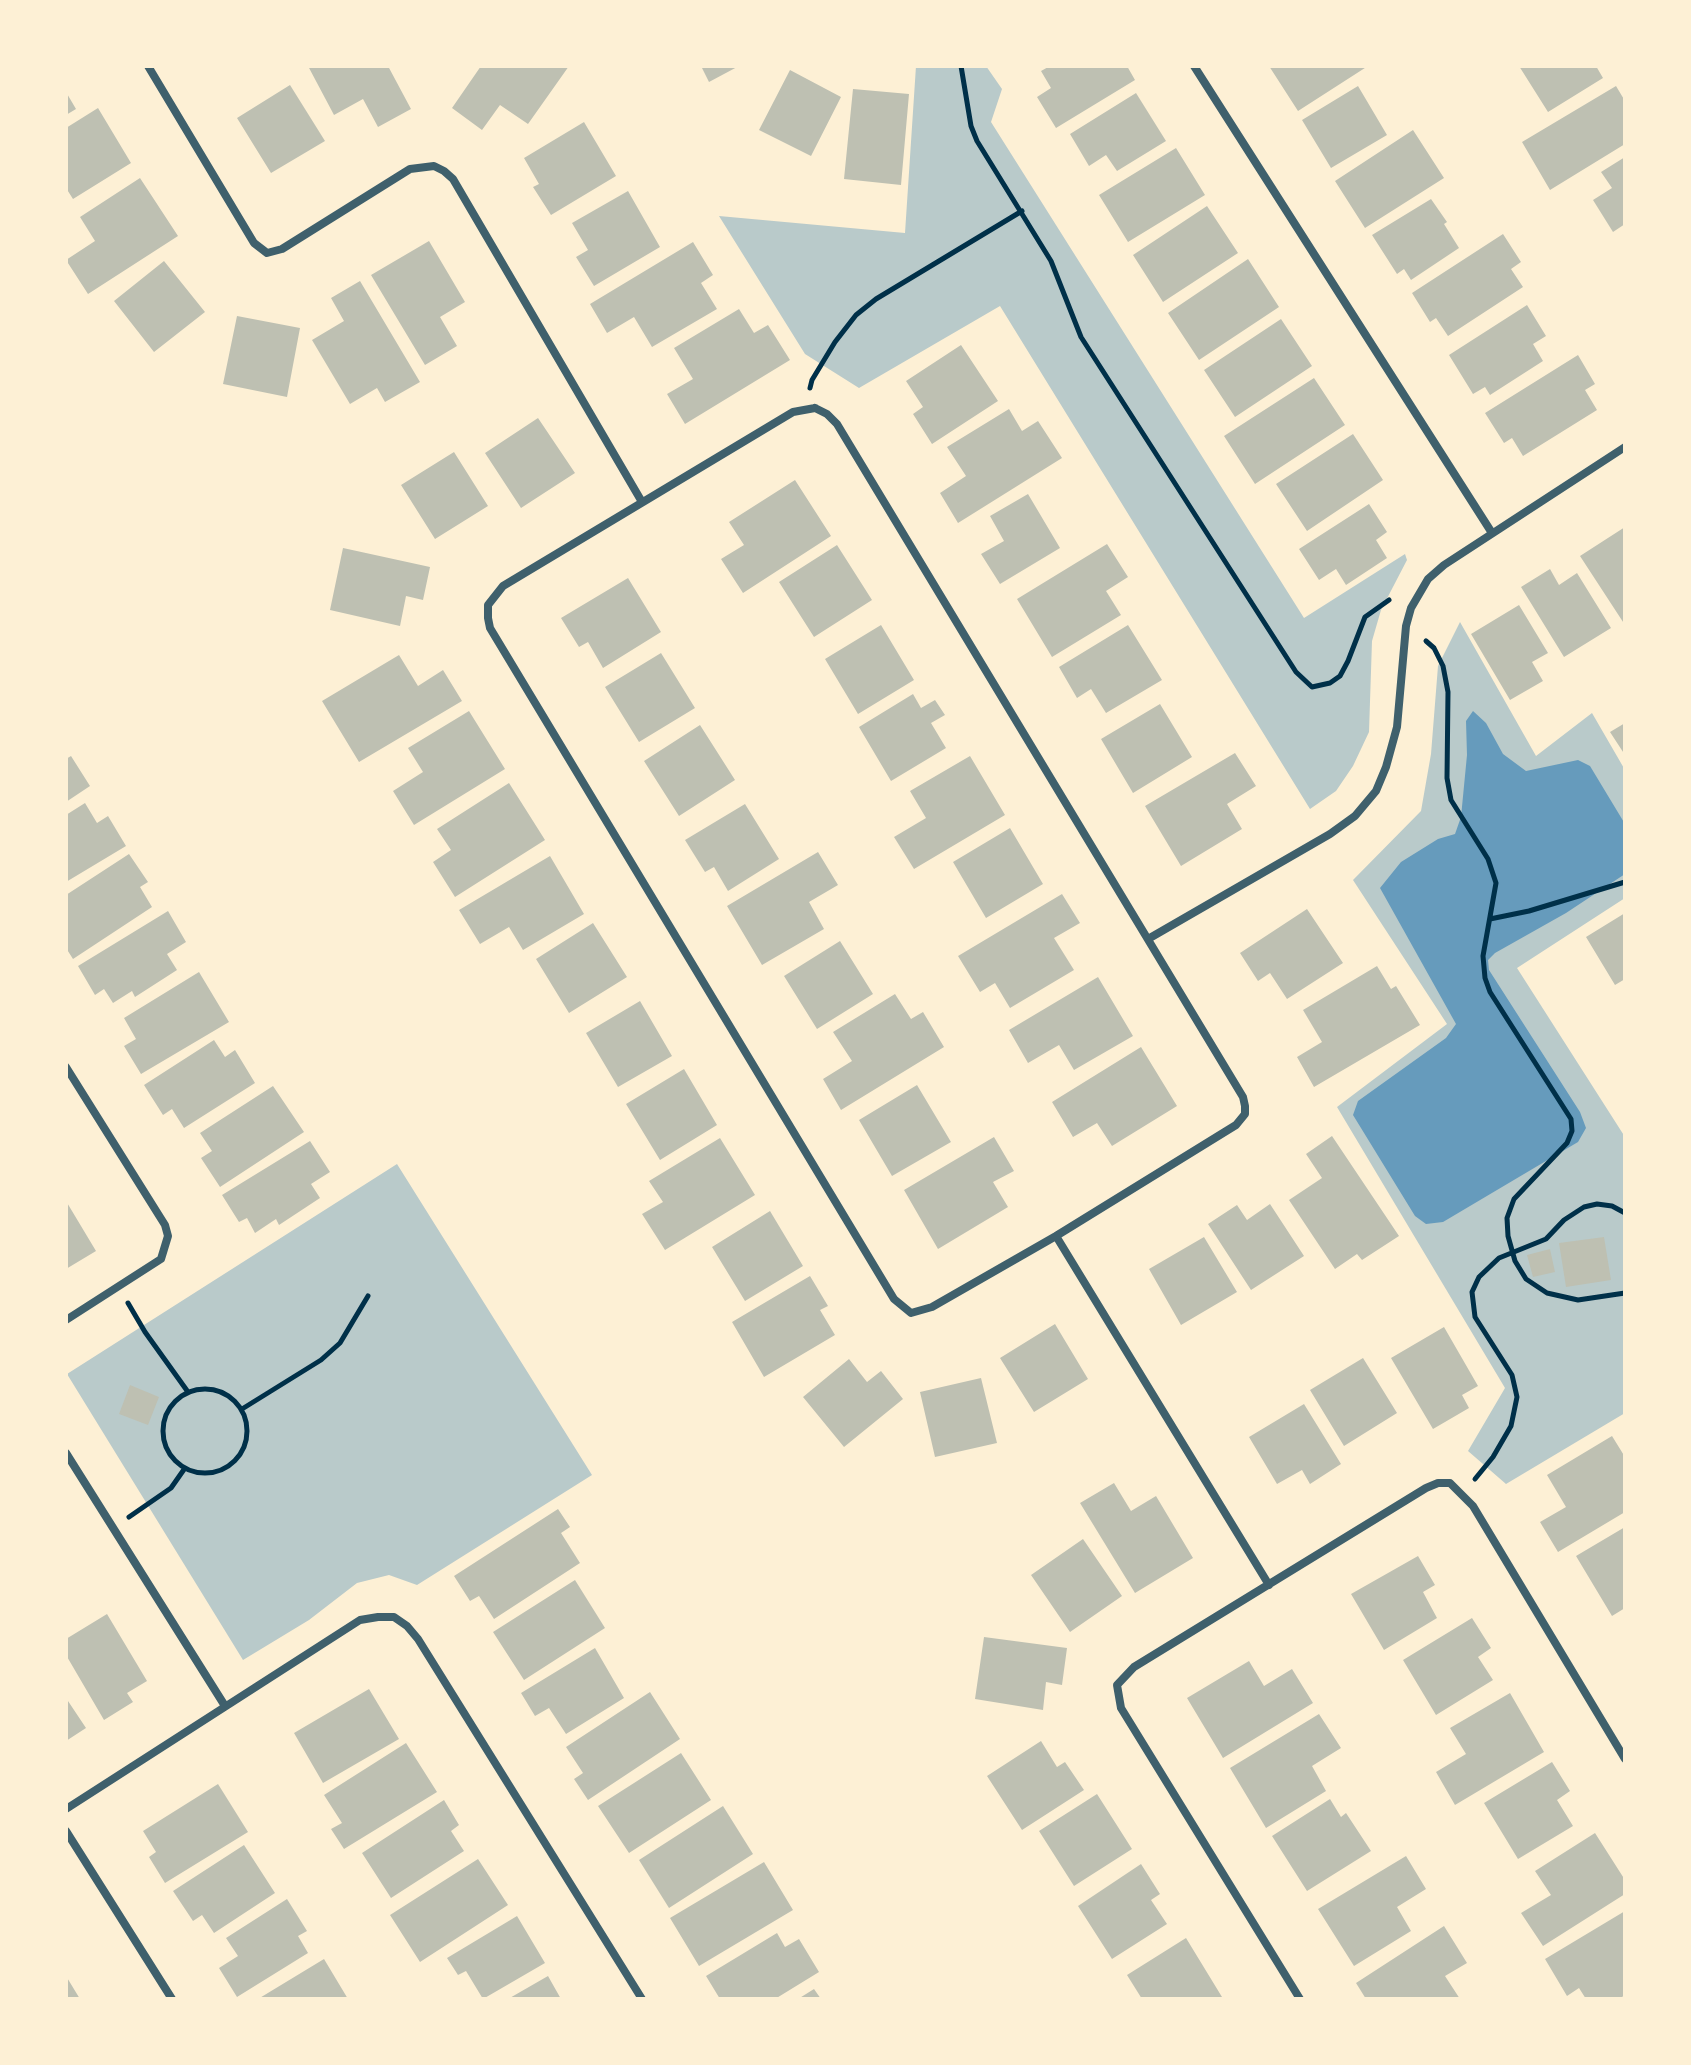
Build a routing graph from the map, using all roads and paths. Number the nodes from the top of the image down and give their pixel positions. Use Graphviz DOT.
graph roads {
  1 [pos="148,66"];
  2 [pos="961,66"];
  3 [pos="1194,66"];
  4 [pos="1022,211"];
  5 [pos="810,408"];
  6 [pos="1625,447"];
  7 [pos="642,502"];
  8 [pos="1492,533"];
  9 [pos="1389,600"];
  10 [pos="1406,626"];
  11 [pos="1625,882"];
  12 [pos="1490,919"];
  13 [pos="1148,939"];
  14 [pos="66,1067"];
  15 [pos="1625,1213"];
  16 [pos="1056,1236"];
  17 [pos="1512,1251"];
  18 [pos="119,1286"];
  19 [pos="1625,1293"];
  20 [pos="368,1296"];
  21 [pos="66,1320"];
  22 [pos="188,1392"];
  23 [pos="242,1409"];
  24 [pos="66,1453"];
  25 [pos="185,1468"];
  26 [pos="1463,1493"];
  27 [pos="113,1527"];
  28 [pos="1269,1585"];
  29 [pos="225,1706"];
  30 [pos="1625,1759"];
  31 [pos="66,1809"];
  32 [pos="66,1831"];
  33 [pos="172,1999"];
  34 [pos="642,1999"];
  35 [pos="1300,1999"];
  1 -- 7 [label="street"];
  2 -- 4 [label="path"];
  3 -- 8 [label="street"];
  4 -- 5 [label="path"];
  4 -- 9 [label="path"];
  5 -- 7 [label="street"];
  5 -- 13 [label="street"];
  6 -- 8 [label="street"];
  7 -- 16 [label="street"];
  8 -- 10 [label="street"];
  10 -- 12 [label="path"];
  10 -- 13 [label="street"];
  11 -- 12 [label="path"];
  12 -- 17 [label="path"];
  13 -- 16 [label="street"];
  14 -- 18 [label="street"];
  15 -- 17 [label="path"];
  16 -- 28 [label="street"];
  17 -- 19 [label="path"];
  17 -- 26 [label="path"];
  18 -- 21 [label="street"];
  18 -- 22 [label="path"];
  20 -- 23 [label="path"];
  22 -- 23 [label="path"];
  22 -- 25 [label="path"];
  23 -- 25 [label="path"];
  24 -- 27 [label="street"];
  25 -- 27 [label="path"];
  26 -- 28 [label="street"];
  26 -- 30 [label="street"];
  27 -- 29 [label="street"];
  28 -- 35 [label="street"];
  29 -- 31 [label="street"];
  29 -- 34 [label="street"];
  32 -- 33 [label="street"];
}
